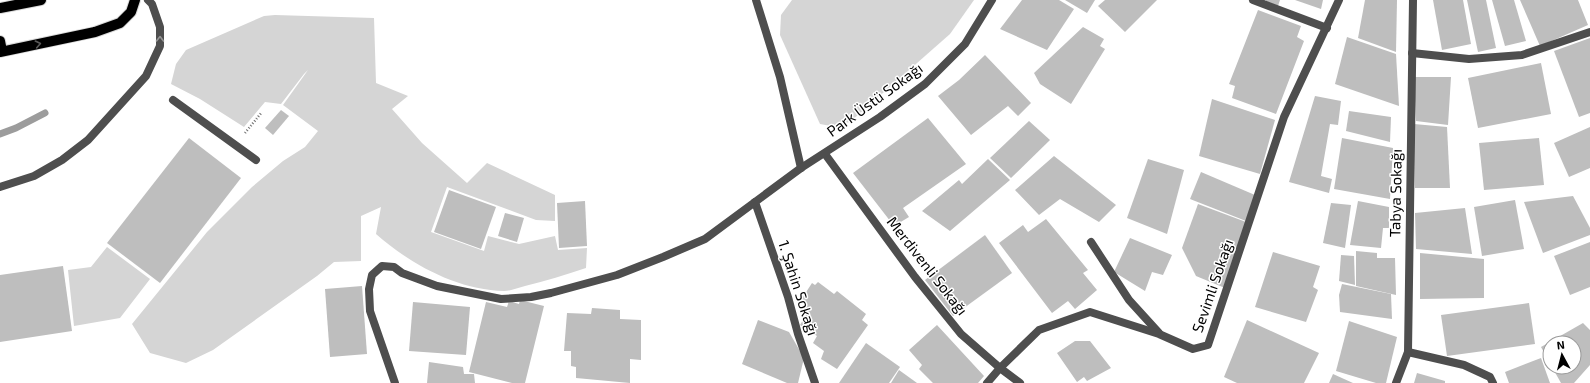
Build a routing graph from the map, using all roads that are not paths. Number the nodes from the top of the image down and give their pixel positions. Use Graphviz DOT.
graph roads {
  1 [pos="42,0"];
  2 [pos="134,0"];
  3 [pos="148,0"];
  4 [pos="756,0"];
  5 [pos="992,0"];
  6 [pos="1253,0"];
  7 [pos="1340,0"];
  8 [pos="1413,0"];
  9 [pos="0,8"];
  10 [pos="1327,28"];
  11 [pos="1590,32"];
  12 [pos="0,41"];
  13 [pos="1,51"];
  14 [pos="1412,53"];
  15 [pos="173,100"];
  16 [pos="825,154"];
  17 [pos="256,160"];
  18 [pos="802,168"];
  19 [pos="0,187"];
  20 [pos="755,202"];
  21 [pos="1092,242"];
  22 [pos="1159,334"];
  23 [pos="1408,352"];
  24 [pos="1000,368"];
  25 [pos="395,383"];
  26 [pos="815,383"];
  27 [pos="987,383"];
  28 [pos="1020,383"];
  29 [pos="1396,383"];
  30 [pos="1493,383"];
  1 -- 9 [label="main road"];
  13 -- 2 [label="main road, one-way"];
  19 -- 3 [label="street, one-way"];
  4 -- 18 [label="street"];
  5 -- 16 [label="street, Park Üstü Sokağı"];
  6 -- 10 [label="street"];
  7 -- 10 [label="street, Sevimli Sokağı"];
  8 -- 14 [label="street, Tabya Sokağı"];
  10 -- 22 [label="street, Sevimli Sokağı"];
  11 -- 14 [label="street"];
  12 -- 13 [label="main road"];
  14 -- 23 [label="street, Tabya Sokağı"];
  15 -- 17 [label="street"];
  16 -- 18 [label="street, Park Üstü Sokağı"];
  16 -- 24 [label="street, Merdivenli Sokağı"];
  18 -- 20 [label="street, Park Üstü Sokağı"];
  20 -- 25 [label="street, Park Üstü Sokağı"];
  20 -- 26 [label="street, 1. Şahin Sokağı"];
  21 -- 22 [label="street"];
  22 -- 24 [label="street, Sevimli Sokağı"];
  23 -- 29 [label="street, Tabya Sokağı"];
  23 -- 30 [label="street"];
  24 -- 27 [label="street, Sevimli Sokağı"];
  24 -- 28 [label="street, Merdivenli Sokağı"];
}
